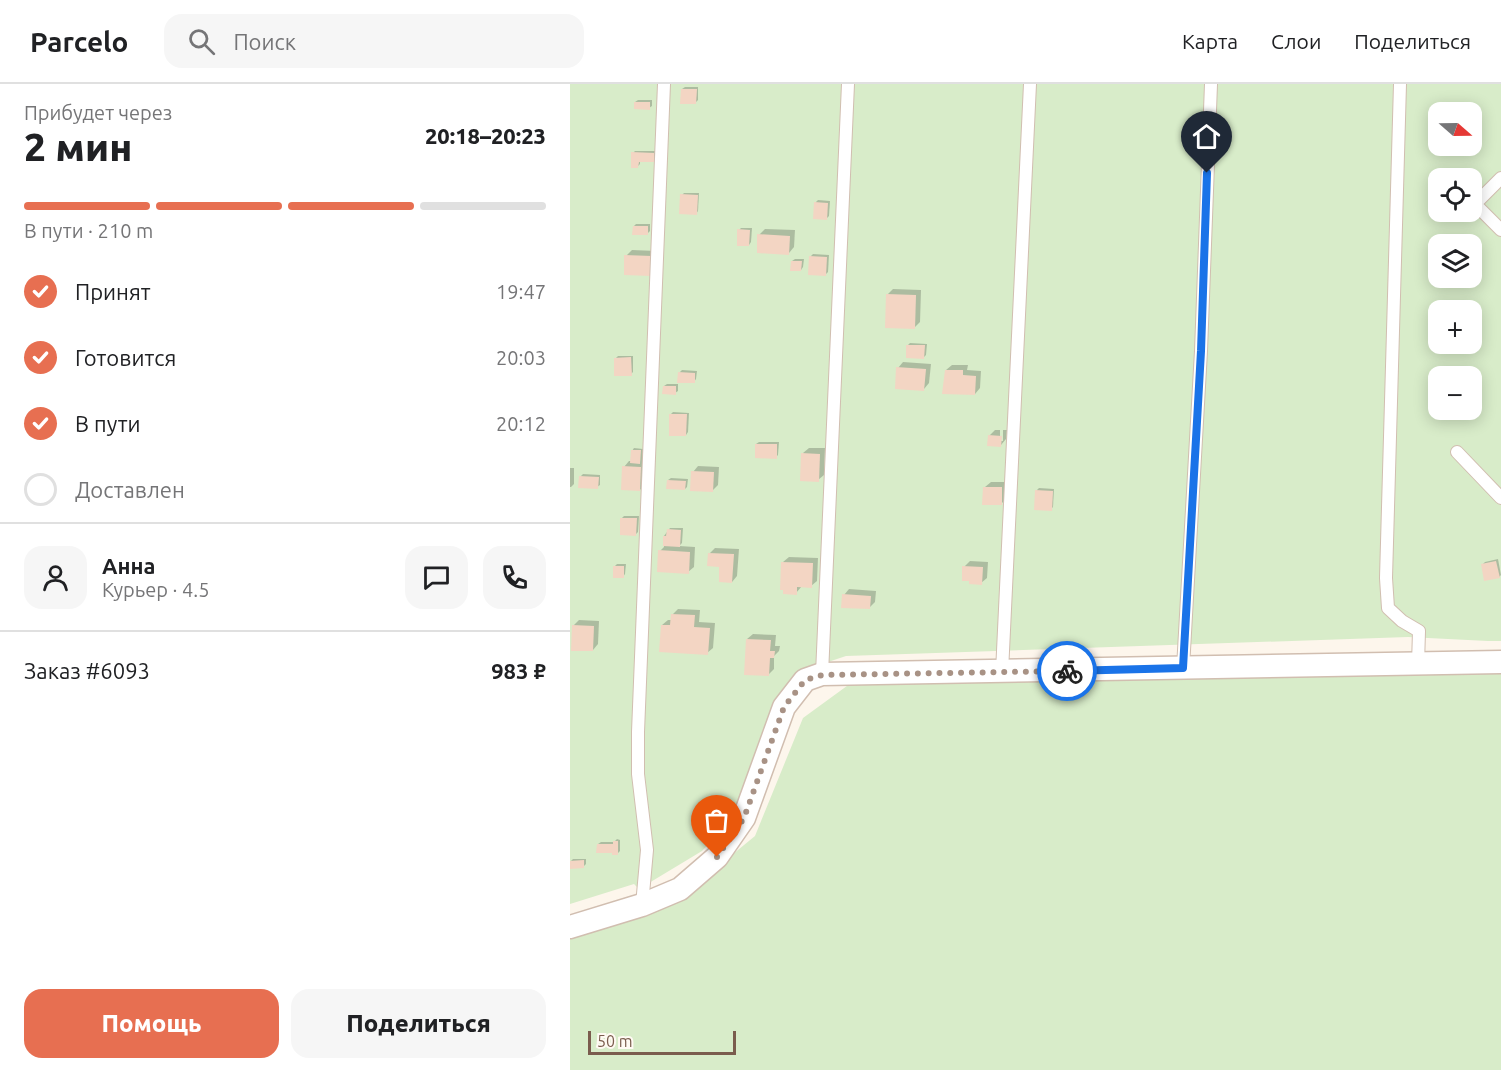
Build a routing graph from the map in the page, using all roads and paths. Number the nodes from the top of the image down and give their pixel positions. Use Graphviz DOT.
graph roads {
  1 [pos="664,84"];
  2 [pos="848,84"];
  3 [pos="1030,84"];
  4 [pos="1211,84"];
  5 [pos="1400,84"];
  6 [pos="1501,178"];
  7 [pos="1501,230"];
  8 [pos="1457,452"];
  9 [pos="1501,498"];
  10 [pos="1501,662"];
  11 [pos="1418,663"];
  12 [pos="1183,668"];
  13 [pos="1002,672"];
  14 [pos="822,675"];
  15 [pos="642,905"];
  16 [pos="570,927"];
  1 -- 15 [label="lane"];
  2 -- 14 [label="lane"];
  3 -- 13 [label="lane"];
  4 -- 12 [label="lane"];
  5 -- 11 [label="lane"];
  6 -- 7 [label="lane"];
  8 -- 9 [label="lane"];
  10 -- 11 [label="street"];
  11 -- 12 [label="street"];
  12 -- 13 [label="street"];
  13 -- 14 [label="street"];
  14 -- 15 [label="street"];
  15 -- 16 [label="street"];
}
